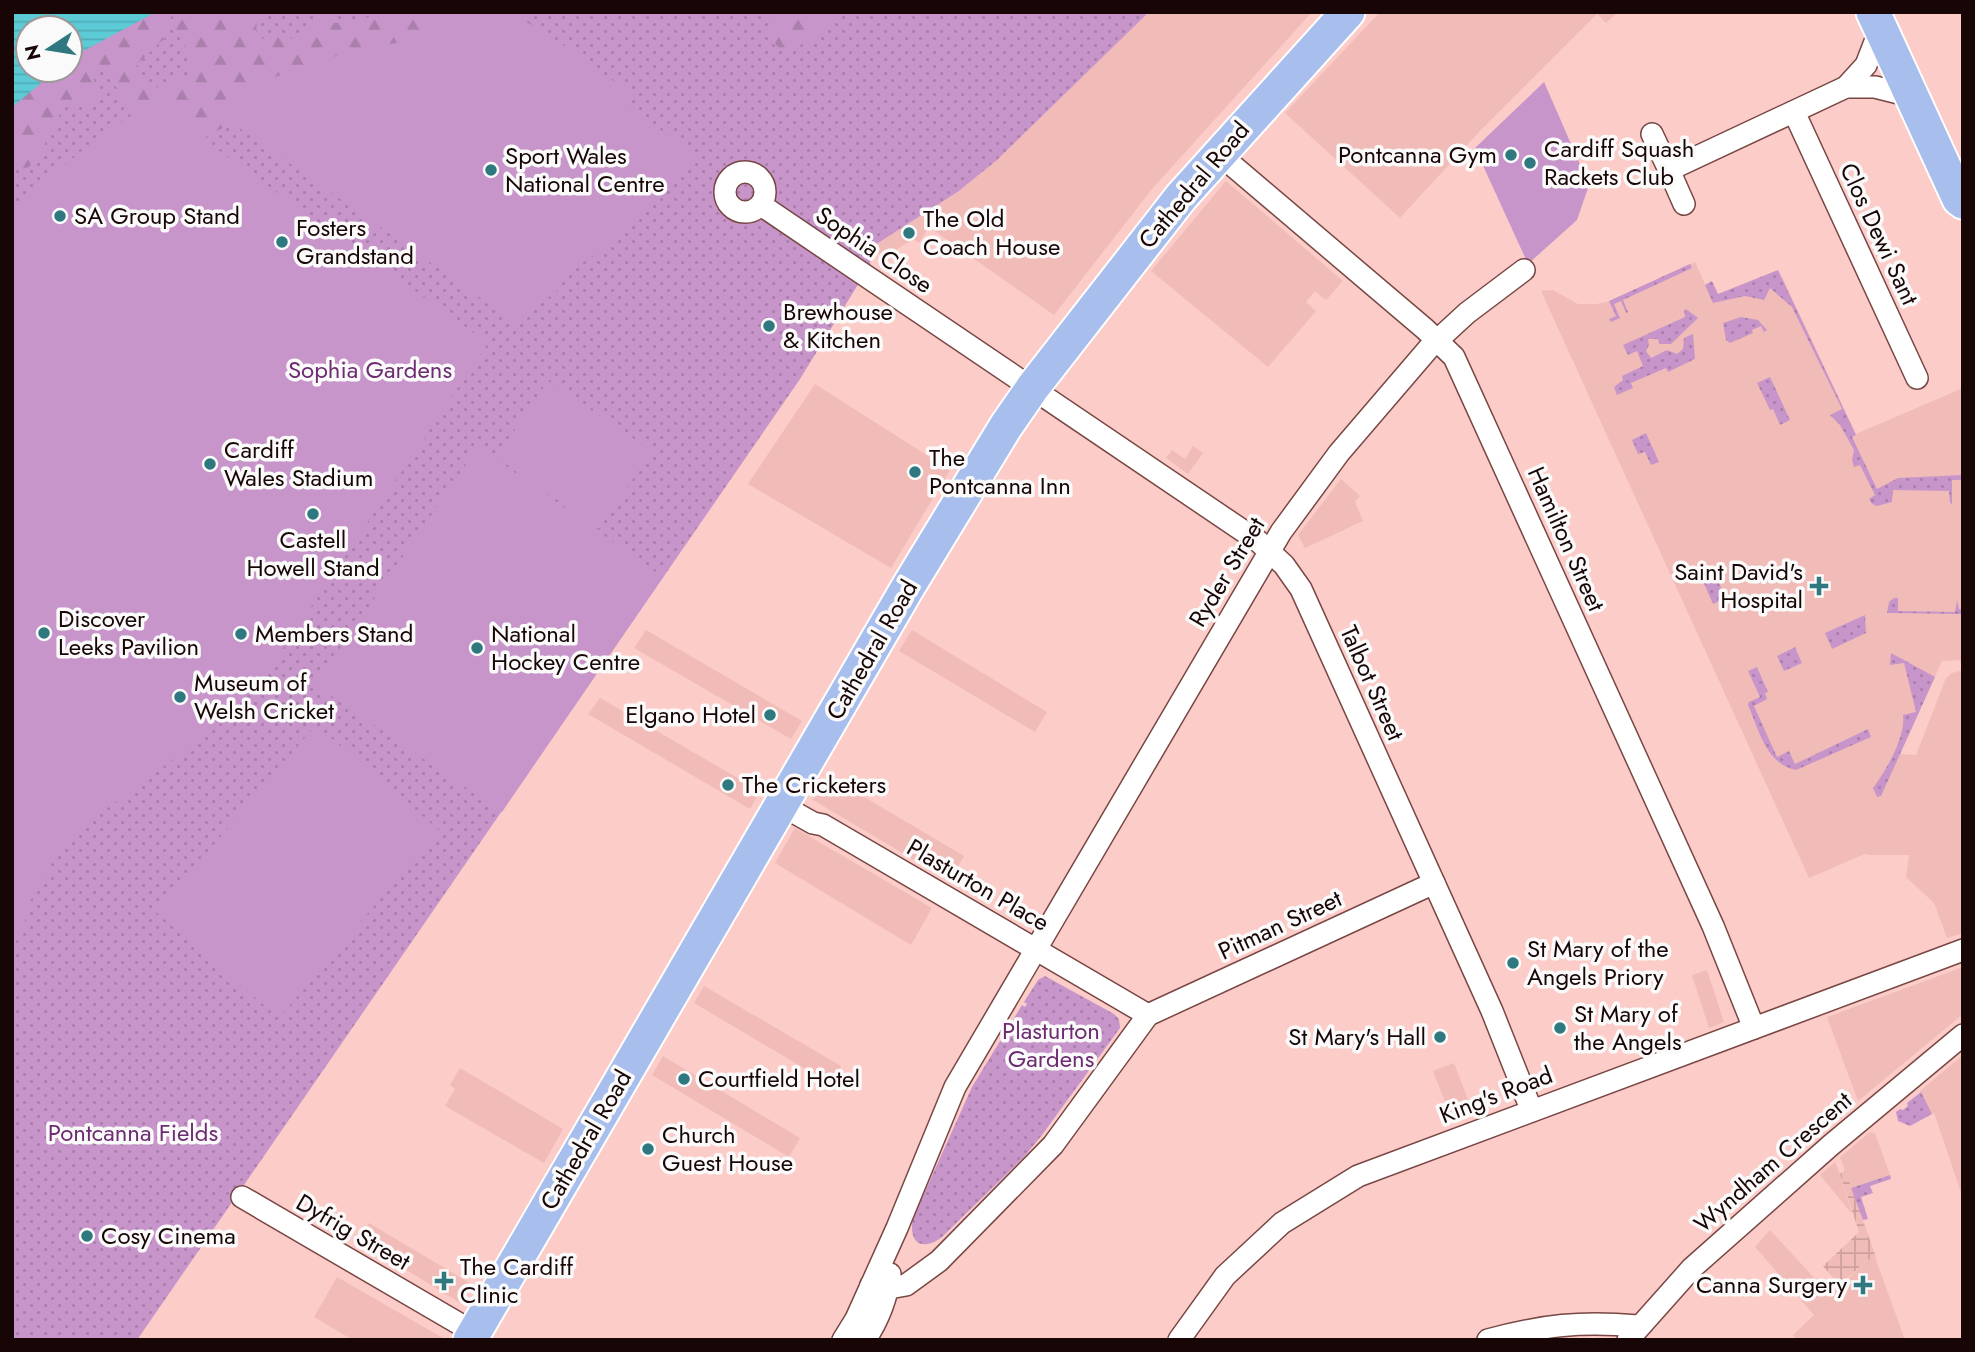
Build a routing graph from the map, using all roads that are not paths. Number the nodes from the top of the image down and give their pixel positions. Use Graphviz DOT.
graph roads {
  1 [pos="1348,12"];
  2 [pos="1877,20"];
  3 [pos="1846,88"];
  4 [pos="1911,96"];
  5 [pos="1794,111"];
  6 [pos="1652,134"];
  7 [pos="1219,154"];
  8 [pos="1669,170"];
  9 [pos="1684,204"];
  10 [pos="761,205"];
  11 [pos="1961,208"];
  12 [pos="1524,270"];
  13 [pos="1437,340"];
  14 [pos="1916,378"];
  15 [pos="1033,387"];
  16 [pos="1269,551"];
  17 [pos="1252,579"];
  18 [pos="1297,582"];
  19 [pos="781,804"];
  20 [pos="1434,883"];
  21 [pos="1037,949"];
  22 [pos="1963,950"];
  23 [pos="1148,1015"];
  24 [pos="1754,1028"];
  25 [pos="1963,1035"];
  26 [pos="1531,1109"];
  27 [pos="242,1197"];
  28 [pos="880,1287"];
  29 [pos="865,1329"];
  30 [pos="1633,1333"];
  31 [pos="472,1336"];
  32 [pos="843,1340"];
  33 [pos="1179,1340"];
  34 [pos="1488,1340"];
  1 -- 7 [label="main road, Cathedral Road"];
  2 -- 3 [label="street"];
  2 -- 4 [label="main road"];
  3 -- 4 [label="street"];
  3 -- 5 [label="street"];
  4 -- 11 [label="main road"];
  5 -- 8 [label="street"];
  5 -- 14 [label="street, Clos Dewi Sant"];
  6 -- 8 [label="street"];
  7 -- 13 [label="street, Hamilton Street"];
  7 -- 15 [label="main road, Cathedral Road"];
  8 -- 9 [label="street"];
  10 -- 10 [label="street"];
  10 -- 15 [label="street, Sophia Close"];
  12 -- 13 [label="street, Ryder Street"];
  13 -- 16 [label="street, Ryder Street"];
  13 -- 24 [label="street, Hamilton Street"];
  15 -- 16 [label="street, Talbot Street"];
  15 -- 19 [label="main road, Cathedral Road"];
  16 -- 17 [label="street, Ryder Street"];
  16 -- 18 [label="street, Talbot Street"];
  17 -- 18 [label="street"];
  17 -- 21 [label="street, Ryder Street"];
  18 -- 20 [label="street, Talbot Street"];
  19 -- 21 [label="street, Plasturton Place"];
  19 -- 31 [label="main road, Cathedral Road"];
  20 -- 23 [label="street, Pitman Street"];
  20 -- 26 [label="street, Talbot Street"];
  21 -- 23 [label="street, Plasturton Place"];
  21 -- 28 [label="street"];
  22 -- 24 [label="street, King's Road"];
  23 -- 28 [label="street"];
  24 -- 26 [label="street, King's Road"];
  25 -- 30 [label="street, Wyndham Crescent"];
  26 -- 33 [label="street, King's Road"];
  27 -- 31 [label="street, Dyfrig Street"];
  28 -- 29 [label="street"];
  29 -- 32 [label="street"];
  30 -- 34 [label="street"];
}
